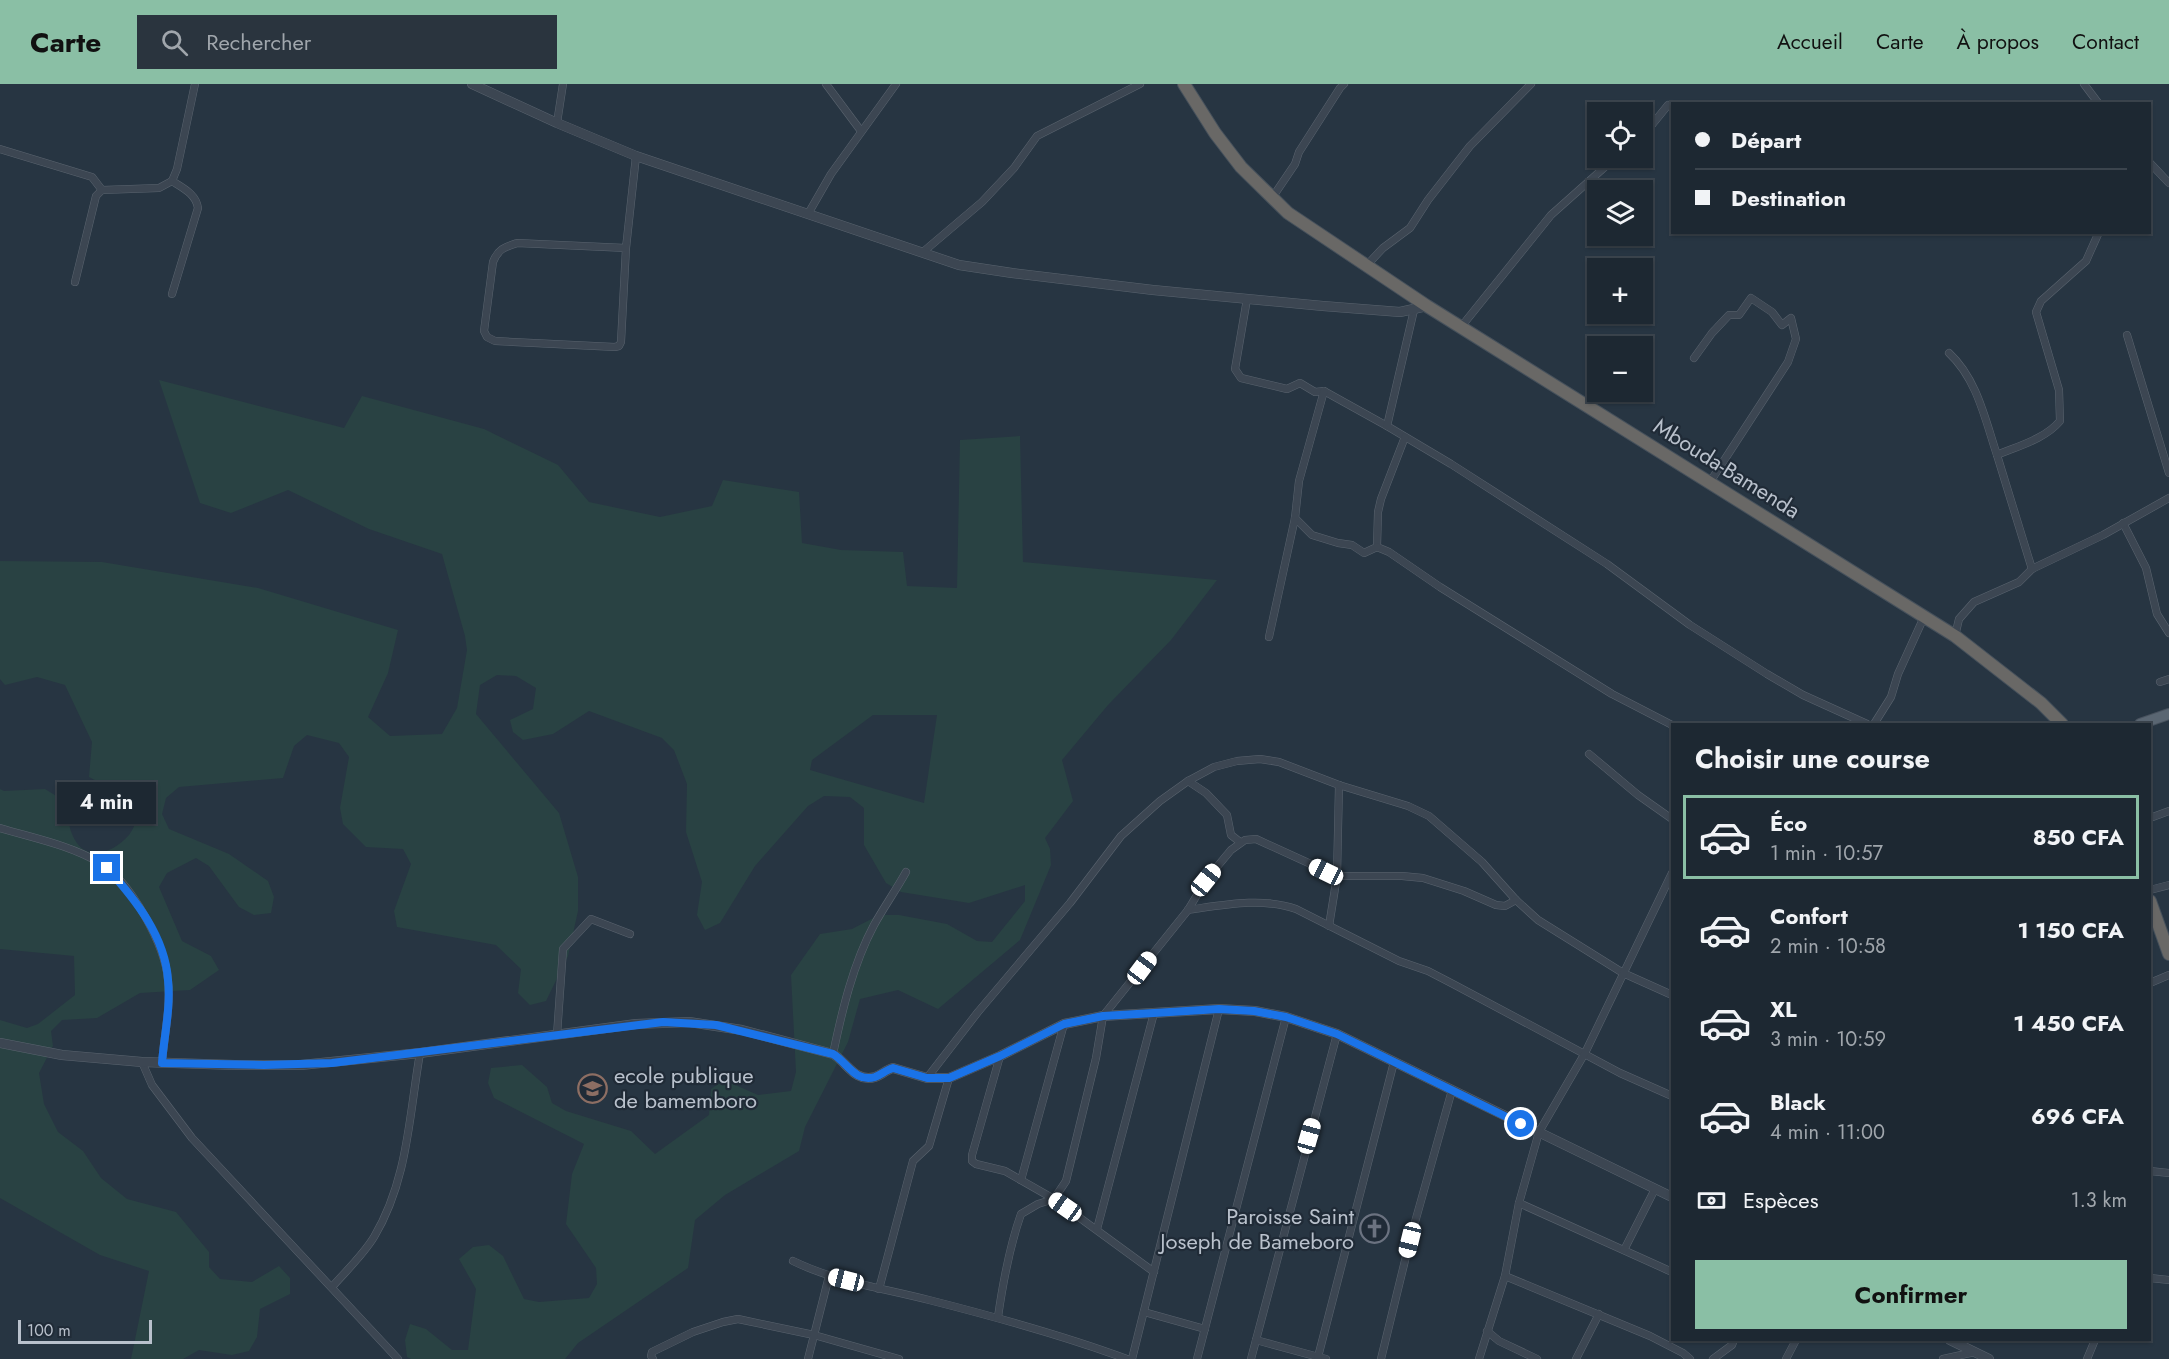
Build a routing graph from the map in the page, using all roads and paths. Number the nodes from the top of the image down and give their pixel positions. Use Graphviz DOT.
graph roads {
  1 [pos="195,84"];
  2 [pos="472,84"];
  3 [pos="563,84"];
  4 [pos="826,84"];
  5 [pos="896,84"];
  6 [pos="1140,84"];
  7 [pos="1184,84"];
  8 [pos="1344,84"];
  9 [pos="1532,84"];
  10 [pos="2084,84"];
  11 [pos="2098,102"];
  12 [pos="1668,105"];
  13 [pos="557,123"];
  14 [pos="1653,123"];
  15 [pos="861,131"];
  16 [pos="0,149"];
  17 [pos="636,156"];
  18 [pos="2151,164"];
  19 [pos="1604,168"];
  20 [pos="172,181"];
  21 [pos="2169,183"];
  22 [pos="102,190"];
  23 [pos="1272,198"];
  24 [pos="808,214"];
  25 [pos="2098,234"];
  26 [pos="626,248"];
  27 [pos="923,252"];
  28 [pos="1367,265"];
  29 [pos="75,282"];
  30 [pos="172,294"];
  31 [pos="1247,299"];
  32 [pos="1427,306"];
  33 [pos="1414,310"];
  34 [pos="1461,327"];
  35 [pos="2127,334"];
  36 [pos="1949,352"];
  37 [pos="1694,358"];
  38 [pos="1324,391"];
  39 [pos="1387,426"];
  40 [pos="1405,437"];
  41 [pos="1997,455"];
  42 [pos="2169,473"];
  43 [pos="1710,482"];
  44 [pos="2169,498"];
  45 [pos="1295,518"];
  46 [pos="2123,523"];
  47 [pos="1377,547"];
  48 [pos="2032,569"];
  49 [pos="1924,616"];
  50 [pos="2169,633"];
  51 [pos="1955,636"];
  52 [pos="1269,637"];
  53 [pos="2169,679"];
  54 [pos="2160,682"];
  55 [pos="2169,714"];
  56 [pos="1865,723"];
  57 [pos="1875,723"];
  58 [pos="2061,723"];
  59 [pos="2143,723"];
  60 [pos="1671,724"];
  61 [pos="1589,754"];
  62 [pos="1188,781"];
  63 [pos="1339,784"];
  64 [pos="2169,811"];
  65 [pos="1671,818"];
  66 [pos="2151,818"];
  67 [pos="0,828"];
  68 [pos="1240,842"];
  69 [pos="906,872"];
  70 [pos="1671,875"];
  71 [pos="1338,876"];
  72 [pos="2169,885"];
  73 [pos="2151,890"];
  74 [pos="1516,900"];
  75 [pos="2151,904"];
  76 [pos="1188,910"];
  77 [pos="1329,926"];
  78 [pos="630,934"];
  79 [pos="2169,954"];
  80 [pos="1623,973"];
  81 [pos="2169,975"];
  82 [pos="2151,983"];
  83 [pos="1671,995"];
  84 [pos="1219,1009"];
  85 [pos="1154,1013"];
  86 [pos="1103,1016"];
  87 [pos="1286,1017"];
  88 [pos="1064,1024"];
  89 [pos="1337,1034"];
  90 [pos="557,1035"];
  91 [pos="0,1043"];
  92 [pos="420,1053"];
  93 [pos="1585,1053"];
  94 [pos="833,1054"];
  95 [pos="1000,1056"];
  96 [pos="142,1062"];
  97 [pos="1394,1062"];
  98 [pos="162,1063"];
  99 [pos="927,1078"];
  100 [pos="949,1078"];
  101 [pos="1452,1090"];
  102 [pos="1671,1096"];
  103 [pos="1539,1132"];
  104 [pos="2151,1171"];
  105 [pos="2169,1173"];
  106 [pos="1021,1180"];
  107 [pos="1655,1189"];
  108 [pos="1671,1197"];
  109 [pos="1054,1199"];
  110 [pos="1519,1203"];
  111 [pos="1097,1229"];
  112 [pos="1624,1250"];
  113 [pos="793,1261"];
  114 [pos="1154,1272"];
  115 [pos="1671,1272"];
  116 [pos="829,1276"];
  117 [pos="1505,1276"];
  118 [pos="2151,1278"];
  119 [pos="2169,1280"];
  120 [pos="332,1287"];
  121 [pos="879,1289"];
  122 [pos="1144,1312"];
  123 [pos="1599,1314"];
  124 [pos="998,1317"];
  125 [pos="1205,1329"];
  126 [pos="1487,1331"];
  127 [pos="814,1335"];
  128 [pos="1256,1340"];
  129 [pos="1734,1341"];
  130 [pos="1795,1341"];
  131 [pos="1952,1341"];
  132 [pos="2095,1341"];
  133 [pos="1975,1352"];
  134 [pos="1322,1358"];
  135 [pos="398,1359"];
  136 [pos="653,1359"];
  137 [pos="808,1359"];
  138 [pos="899,1359"];
  139 [pos="1127,1359"];
  140 [pos="1132,1359"];
  141 [pos="1197,1359"];
  142 [pos="1251,1359"];
  143 [pos="1381,1359"];
  144 [pos="1479,1359"];
  145 [pos="1537,1359"];
  146 [pos="1576,1359"];
  147 [pos="1690,1359"];
  148 [pos="1713,1359"];
  149 [pos="1786,1359"];
  150 [pos="1943,1359"];
  151 [pos="1989,1359"];
  152 [pos="2087,1359"];
  1 -- 20 [label="street"];
  2 -- 13 [label="street"];
  3 -- 13 [label="street"];
  4 -- 15 [label="street"];
  5 -- 15 [label="street"];
  6 -- 27 [label="street"];
  7 -- 23 [label="highway, Mbouda-Bamenda"];
  8 -- 23 [label="street"];
  9 -- 28 [label="street"];
  10 -- 11 [label="street"];
  12 -- 14 [label="street"];
  13 -- 17 [label="street"];
  15 -- 24 [label="street"];
  16 -- 22 [label="street"];
  17 -- 24 [label="street"];
  17 -- 26 [label="street"];
  18 -- 21 [label="street"];
  19 -- 34 [label="street"];
  20 -- 22 [label="street"];
  20 -- 30 [label="street"];
  22 -- 29 [label="street"];
  23 -- 28 [label="highway, Mbouda-Bamenda"];
  24 -- 27 [label="street"];
  25 -- 41 [label="street"];
  26 -- 26 [label="street"];
  27 -- 31 [label="street"];
  28 -- 32 [label="highway, Mbouda-Bamenda"];
  31 -- 33 [label="street"];
  31 -- 38 [label="street"];
  32 -- 33 [label="street"];
  32 -- 34 [label="highway, Mbouda-Bamenda"];
  33 -- 39 [label="street"];
  34 -- 43 [label="highway, Mbouda-Bamenda"];
  35 -- 42 [label="street"];
  36 -- 41 [label="street"];
  37 -- 43 [label="street"];
  38 -- 39 [label="street"];
  38 -- 45 [label="street"];
  39 -- 40 [label="street"];
  40 -- 47 [label="street"];
  40 -- 56 [label="street"];
  41 -- 48 [label="street"];
  43 -- 49 [label="highway, Mbouda-Bamenda"];
  44 -- 46 [label="street"];
  45 -- 47 [label="street"];
  45 -- 52 [label="street"];
  46 -- 48 [label="street"];
  46 -- 50 [label="street"];
  47 -- 60 [label="street"];
  48 -- 51 [label="street"];
  49 -- 51 [label="highway, Mbouda-Bamenda"];
  49 -- 57 [label="street"];
  51 -- 58 [label="highway, Mbouda-Bamenda"];
  53 -- 54 [label="street"];
  55 -- 59 [label="main road"];
  61 -- 65 [label="street"];
  62 -- 63 [label="street"];
  62 -- 68 [label="street"];
  62 -- 99 [label="street"];
  63 -- 71 [label="street"];
  63 -- 74 [label="street"];
  64 -- 66 [label="street"];
  67 -- 98 [label="street"];
  68 -- 71 [label="street"];
  68 -- 76 [label="street"];
  69 -- 94 [label="street"];
  70 -- 80 [label="street"];
  71 -- 74 [label="street"];
  71 -- 77 [label="street"];
  72 -- 73 [label="street"];
  74 -- 80 [label="street"];
  75 -- 79 [label="highway"];
  76 -- 77 [label="street"];
  76 -- 86 [label="street"];
  77 -- 93 [label="street"];
  78 -- 90 [label="street"];
  80 -- 83 [label="street"];
  80 -- 93 [label="street"];
  81 -- 82 [label="street"];
  84 -- 85 [label="street"];
  84 -- 87 [label="street"];
  84 -- 114 [label="street"];
  85 -- 86 [label="street"];
  85 -- 111 [label="street"];
  86 -- 88 [label="street"];
  86 -- 109 [label="street"];
  87 -- 89 [label="street"];
  87 -- 125 [label="street"];
  88 -- 95 [label="street"];
  88 -- 106 [label="street"];
  89 -- 97 [label="street"];
  89 -- 128 [label="street"];
  90 -- 92 [label="street"];
  90 -- 94 [label="street"];
  91 -- 96 [label="street"];
  92 -- 98 [label="street"];
  92 -- 120 [label="street"];
  93 -- 102 [label="street"];
  93 -- 103 [label="street"];
  94 -- 99 [label="street"];
  95 -- 100 [label="street"];
  95 -- 106 [label="street"];
  96 -- 98 [label="street"];
  96 -- 120 [label="street"];
  97 -- 101 [label="street"];
  97 -- 134 [label="street"];
  99 -- 100 [label="street"];
  100 -- 121 [label="street"];
  101 -- 103 [label="street"];
  101 -- 143 [label="street"];
  103 -- 107 [label="street"];
  103 -- 110 [label="street"];
  104 -- 105 [label="street"];
  106 -- 109 [label="street"];
  107 -- 108 [label="street"];
  107 -- 112 [label="street"];
  109 -- 111 [label="street"];
  109 -- 124 [label="street"];
  110 -- 112 [label="street"];
  110 -- 117 [label="street"];
  111 -- 114 [label="street"];
  112 -- 115 [label="street"];
  113 -- 116 [label="street"];
  114 -- 122 [label="street"];
  116 -- 121 [label="street"];
  116 -- 127 [label="street"];
  117 -- 123 [label="street"];
  117 -- 126 [label="street"];
  118 -- 119 [label="street"];
  120 -- 135 [label="street"];
  121 -- 124 [label="street"];
  122 -- 125 [label="street"];
  122 -- 140 [label="street"];
  123 -- 146 [label="street"];
  123 -- 147 [label="street"];
  124 -- 139 [label="street"];
  125 -- 141 [label="street"];
  126 -- 144 [label="street"];
  126 -- 145 [label="street"];
  127 -- 136 [label="street"];
  127 -- 137 [label="street"];
  127 -- 138 [label="street"];
  128 -- 134 [label="street"];
  128 -- 142 [label="street"];
  129 -- 148 [label="street"];
  130 -- 149 [label="street"];
  131 -- 133 [label="street"];
  132 -- 152 [label="street"];
  133 -- 150 [label="street"];
  133 -- 151 [label="street"];
}
